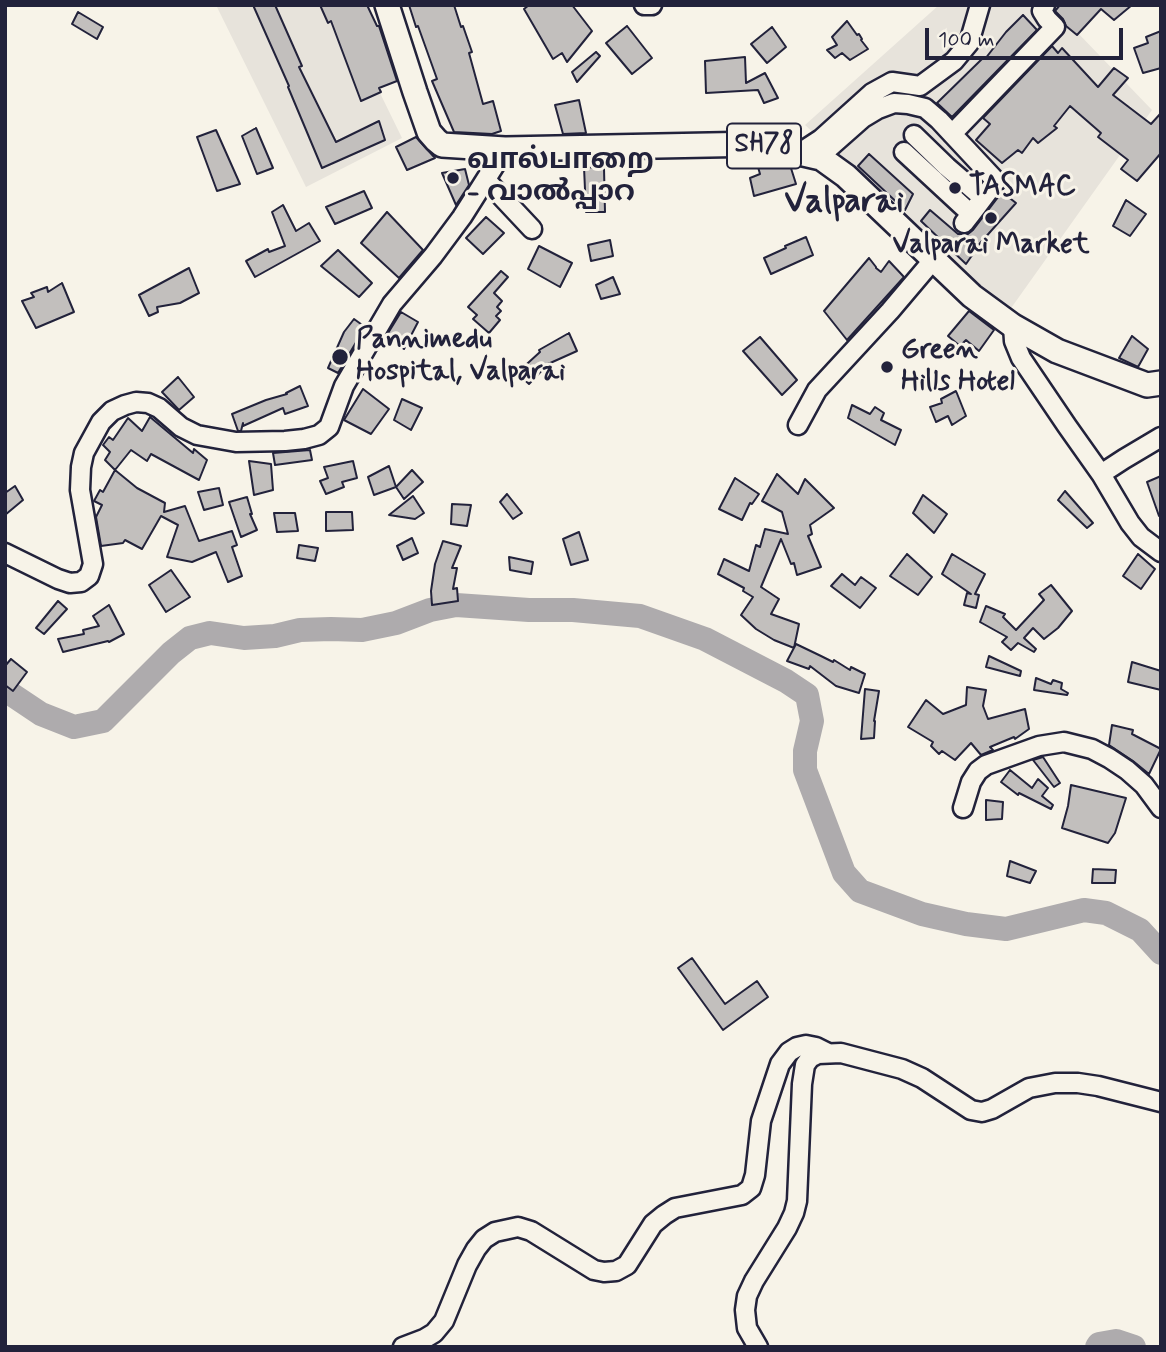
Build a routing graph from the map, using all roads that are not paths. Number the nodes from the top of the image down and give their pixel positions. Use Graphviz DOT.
graph roads {
  1 [pos="387,5"];
  2 [pos="644,5"];
  3 [pos="652,5"];
  4 [pos="980,5"];
  5 [pos="1045,5"];
  6 [pos="953,134"];
  7 [pos="915,135"];
  8 [pos="505,149"];
  9 [pos="904,152"];
  10 [pos="809,156"];
  11 [pos="486,180"];
  12 [pos="976,192"];
  13 [pos="532,229"];
  14 [pos="934,259"];
  15 [pos="1013,326"];
  16 [pos="1161,383"];
  17 [pos="797,425"];
  18 [pos="1161,437"];
  19 [pos="1101,474"];
  20 [pos="1161,552"];
  21 [pos="5,553"];
  22 [pos="963,808"];
  23 [pos="1161,808"];
  24 [pos="828,1053"];
  25 [pos="1161,1102"];
  26 [pos="402,1347"];
  27 [pos="758,1347"];
  1 -- 8 [label="main road, SH78"];
  2 -- 3 [label="street"];
  4 -- 10 [label="street"];
  5 -- 6 [label="street"];
  6 -- 9 [label="street"];
  6 -- 10 [label="street"];
  7 -- 12 [label="street"];
  8 -- 10 [label="main road, SH78"];
  8 -- 11 [label="street"];
  10 -- 14 [label="main road, SH78"];
  11 -- 13 [label="street"];
  11 -- 21 [label="street"];
  14 -- 15 [label="main road, SH78"];
  14 -- 17 [label="street"];
  15 -- 16 [label="main road, SH78"];
  15 -- 19 [label="street"];
  18 -- 19 [label="street"];
  19 -- 20 [label="street"];
  22 -- 23 [label="street"];
  24 -- 25 [label="street"];
  24 -- 26 [label="street"];
  24 -- 27 [label="street"];
}
